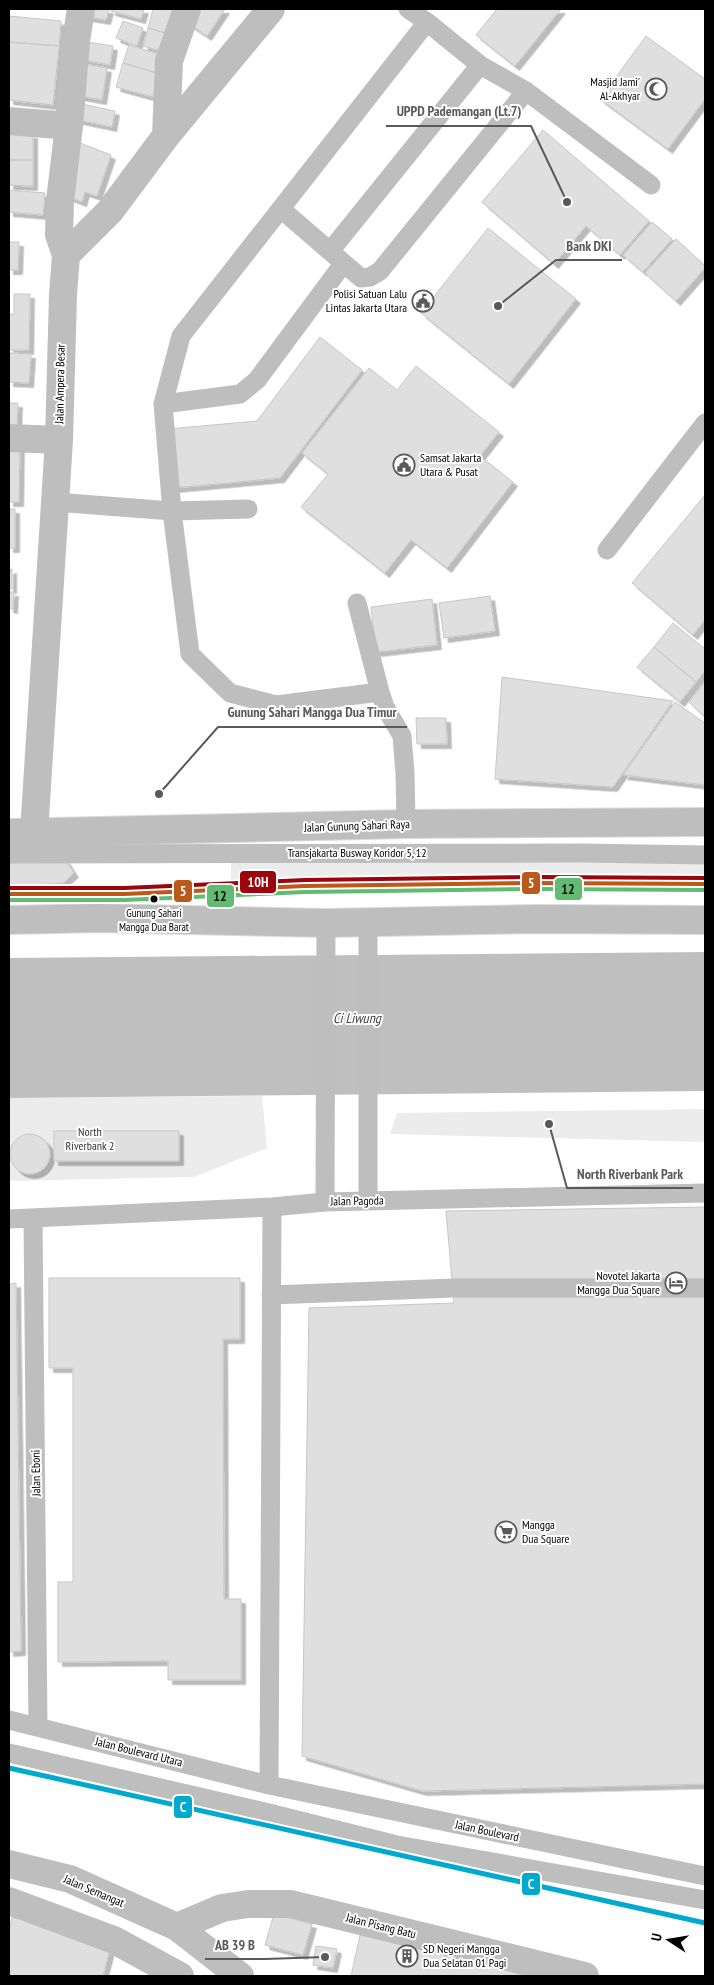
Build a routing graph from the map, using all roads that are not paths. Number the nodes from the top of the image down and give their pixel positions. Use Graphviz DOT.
graph roads {
  1 [pos="81,9"];
  2 [pos="186,9"];
  3 [pos="271,9"];
  4 [pos="408,9"];
  5 [pos="427,22"];
  6 [pos="480,64"];
  7 [pos="526,91"];
  8 [pos="9,121"];
  9 [pos="70,126"];
  10 [pos="166,136"];
  11 [pos="652,186"];
  12 [pos="281,209"];
  13 [pos="331,250"];
  14 [pos="66,255"];
  15 [pos="343,264"];
  16 [pos="163,404"];
  17 [pos="705,423"];
  18 [pos="9,438"];
  19 [pos="59,440"];
  20 [pos="55,502"];
  21 [pos="248,509"];
  22 [pos="172,511"];
  23 [pos="607,550"];
  24 [pos="357,603"];
  25 [pos="380,692"];
  26 [pos="705,822"];
  27 [pos="406,824"];
  28 [pos="21,833"];
  29 [pos="9,854"];
  30 [pos="705,855"];
  31 [pos="705,884"];
  32 [pos="9,894"];
  33 [pos="9,920"];
  34 [pos="705,920"];
  35 [pos="368,922"];
  36 [pos="326,923"];
  37 [pos="705,1192"];
  38 [pos="368,1201"];
  39 [pos="325,1202"];
  40 [pos="272,1207"];
  41 [pos="9,1219"];
  42 [pos="33,1219"];
  43 [pos="705,1288"];
  44 [pos="271,1294"];
  45 [pos="9,1720"];
  46 [pos="38,1726"];
  47 [pos="9,1753"];
  48 [pos="269,1785"];
  49 [pos="9,1864"];
  50 [pos="642,1864"];
  51 [pos="705,1876"];
  52 [pos="705,1898"];
  53 [pos="9,1901"];
  54 [pos="177,1927"];
  55 [pos="180,1976"];
  56 [pos="240,1976"];
  57 [pos="585,1976"];
  1 -- 9 [label="street"];
  2 -- 10 [label="street"];
  3 -- 10 [label="street"];
  4 -- 5 [label="lane"];
  5 -- 6 [label="lane"];
  5 -- 12 [label="lane"];
  6 -- 7 [label="lane"];
  6 -- 13 [label="lane"];
  7 -- 11 [label="lane"];
  7 -- 15 [label="lane"];
  8 -- 9 [label="street"];
  9 -- 14 [label="street"];
  10 -- 14 [label="street"];
  12 -- 13 [label="lane"];
  12 -- 16 [label="lane"];
  13 -- 15 [label="lane"];
  14 -- 19 [label="street, Jalan Ampera Besar"];
  15 -- 16 [label="lane"];
  16 -- 22 [label="lane"];
  17 -- 23 [label="lane"];
  18 -- 19 [label="street"];
  19 -- 20 [label="street, Jalan Ampera Besar"];
  20 -- 22 [label="lane"];
  20 -- 28 [label="street, Jalan Ampera Besar"];
  21 -- 22 [label="lane"];
  22 -- 25 [label="lane"];
  24 -- 25 [label="lane"];
  25 -- 27 [label="lane"];
  26 -- 27 [label="street, Jalan Gunung Sahari Raya"];
  27 -- 28 [label="street, Jalan Gunung Sahari Raya"];
  29 -- 30 [label="lane, Transjakarta Busway Koridor 5, 12"];
  31 -- 32 [label="lane"];
  33 -- 36 [label="street"];
  34 -- 35 [label="street"];
  35 -- 36 [label="street"];
  35 -- 38 [label="lane"];
  36 -- 39 [label="lane"];
  37 -- 38 [label="lane, Jalan Pagoda"];
  38 -- 39 [label="lane, Jalan Pagoda"];
  39 -- 40 [label="lane, Jalan Pagoda"];
  40 -- 42 [label="lane, Jalan Pagoda"];
  40 -- 44 [label="lane"];
  41 -- 42 [label="lane, Jalan Pagoda"];
  42 -- 46 [label="lane, Jalan Eboni"];
  43 -- 44 [label="lane"];
  44 -- 48 [label="lane"];
  45 -- 46 [label="lane, Jalan Boulevard Utara"];
  46 -- 48 [label="lane, Jalan Boulevard Utara"];
  47 -- 52 [label="lane"];
  48 -- 50 [label="lane, Jalan Boulevard"];
  49 -- 54 [label="street, Jalan Semangat"];
  50 -- 51 [label="lane, Jalan Boulevard"];
  50 -- 52 [label="lane"];
  53 -- 55 [label="street"];
  54 -- 56 [label="street, Jalan Semangat"];
  54 -- 57 [label="street, Jalan Pisang Batu"];
}
